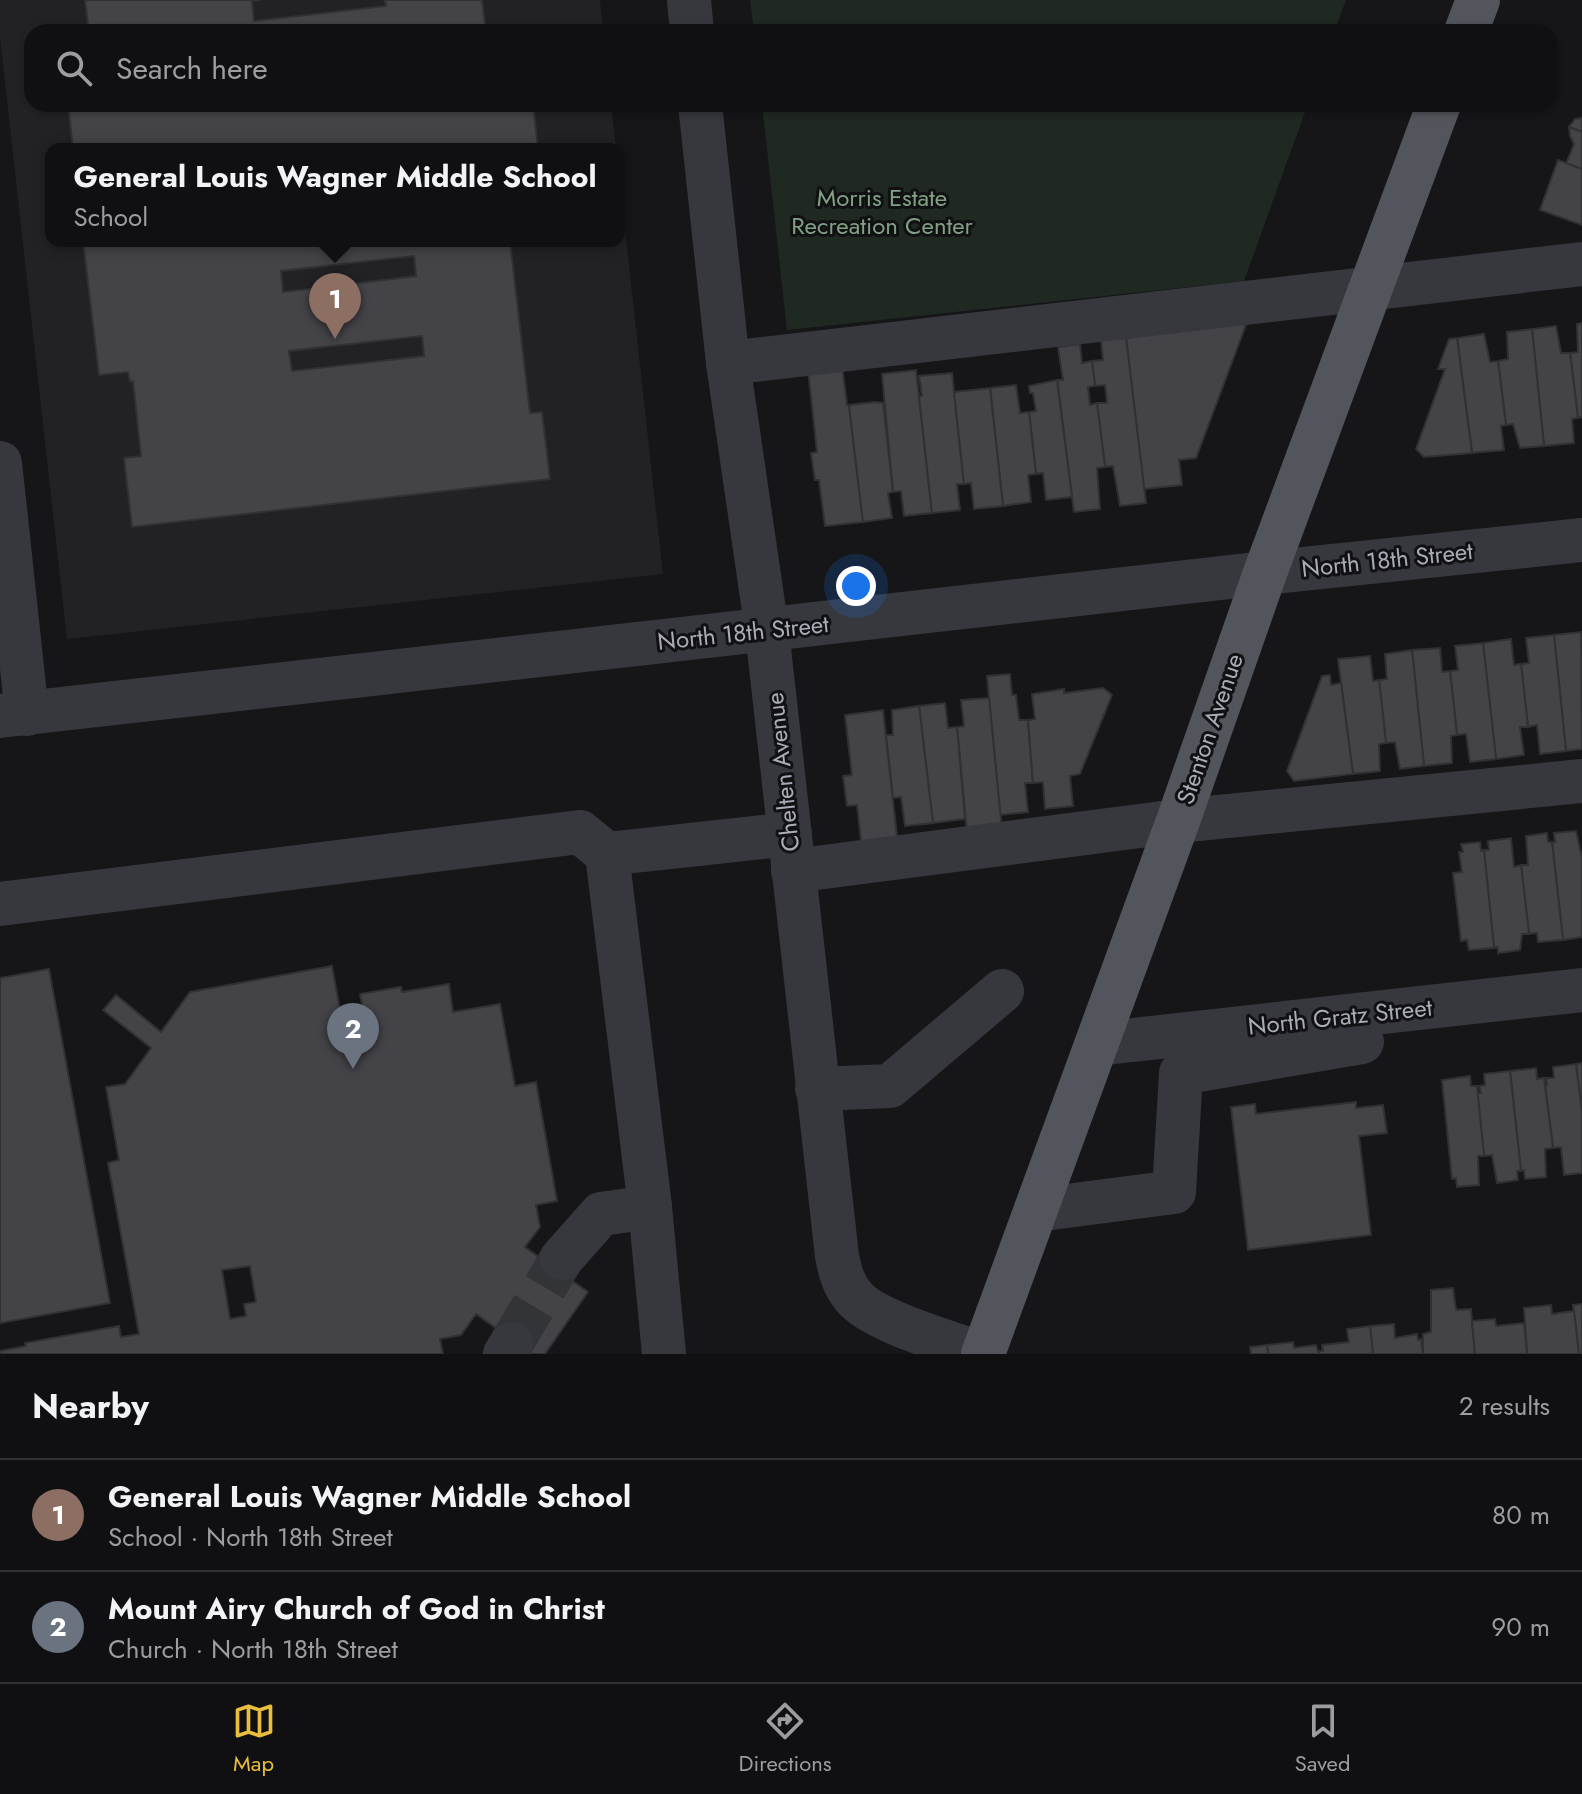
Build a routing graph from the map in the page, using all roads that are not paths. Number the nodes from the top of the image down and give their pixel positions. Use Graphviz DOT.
graph roads {
  1 [pos="689,0"];
  2 [pos="1478,0"];
  3 [pos="691,24"];
  4 [pos="1469,24"];
  5 [pos="701,112"];
  6 [pos="1436,112"];
  7 [pos="1582,264"];
  8 [pos="1372,287"];
  9 [pos="728,363"];
  10 [pos="0,463"];
  11 [pos="1582,540"];
  12 [pos="1265,573"];
  13 [pos="767,631"];
  14 [pos="14,715"];
  15 [pos="1582,781"];
  16 [pos="1178,821"];
  17 [pos="791,853"];
  18 [pos="607,854"];
  19 [pos="0,904"];
  20 [pos="1582,990"];
  21 [pos="1002,991"];
  22 [pos="1367,1014"];
  23 [pos="1097,1044"];
  24 [pos="817,1089"];
  25 [pos="650,1207"];
  26 [pos="1036,1210"];
  27 [pos="562,1258"];
  28 [pos="664,1354"];
  29 [pos="982,1354"];
  1 -- 3 [label="street"];
  2 -- 4 [label="main road"];
  5 -- 9 [label="street, Chelten Avenue"];
  6 -- 8 [label="main road, Stenton Avenue"];
  7 -- 8 [label="street"];
  8 -- 9 [label="street"];
  8 -- 12 [label="main road, Stenton Avenue"];
  9 -- 13 [label="street, Chelten Avenue"];
  10 -- 14 [label="street"];
  11 -- 12 [label="street, North 18th Street"];
  12 -- 13 [label="street, North 18th Street"];
  12 -- 16 [label="main road, Stenton Avenue"];
  13 -- 14 [label="street, North 18th Street"];
  13 -- 17 [label="street, Chelten Avenue"];
  15 -- 16 [label="street"];
  16 -- 17 [label="street"];
  16 -- 23 [label="main road, Stenton Avenue"];
  17 -- 18 [label="street"];
  17 -- 24 [label="street, Chelten Avenue"];
  18 -- 19 [label="street"];
  18 -- 25 [label="street"];
  20 -- 22 [label="street, North Gratz Street"];
  21 -- 24 [label="street"];
  22 -- 23 [label="street, North Gratz Street"];
  22 -- 26 [label="street"];
  23 -- 26 [label="main road, Stenton Avenue"];
  24 -- 29 [label="street, Chelten Avenue"];
  25 -- 27 [label="street"];
  25 -- 28 [label="street"];
  26 -- 29 [label="main road, Stenton Avenue"];
}
